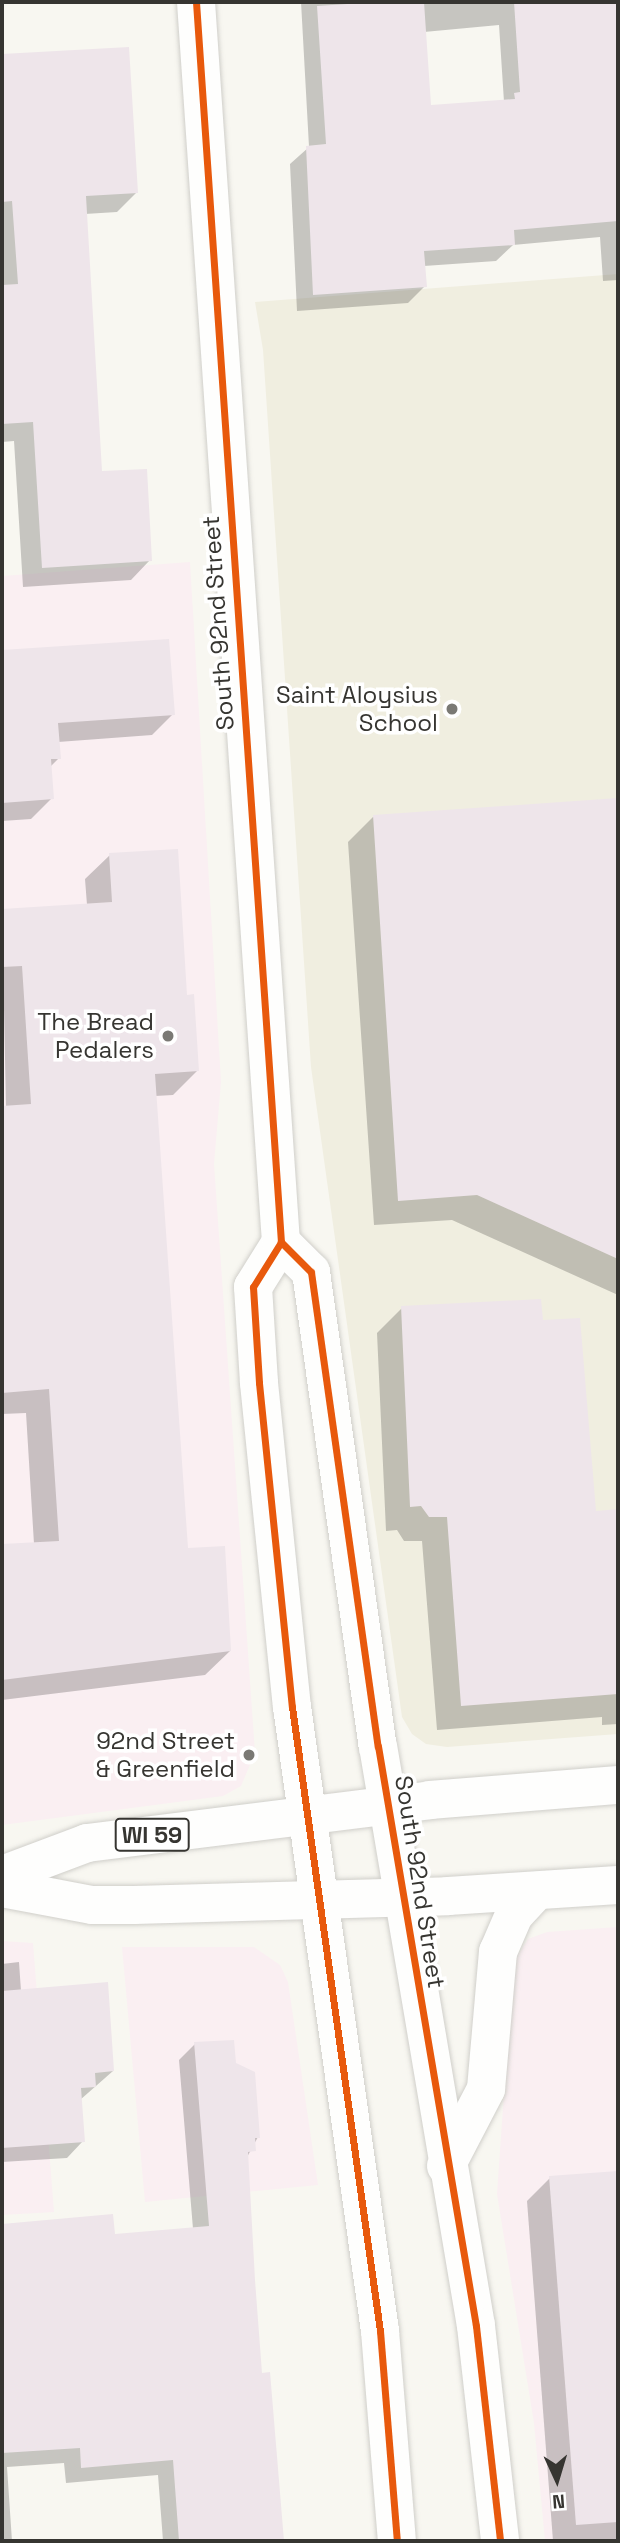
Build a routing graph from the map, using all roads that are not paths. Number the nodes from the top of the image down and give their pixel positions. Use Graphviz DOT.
graph roads {
  1 [pos="196,2"];
  2 [pos="281,1242"];
  3 [pos="618,1785"];
  4 [pos="388,1806"];
  5 [pos="307,1815"];
  6 [pos="2,1875"];
  7 [pos="618,1885"];
  8 [pos="2,1888"];
  9 [pos="536,1891"];
  10 [pos="404,1897"];
  11 [pos="320,1900"];
  12 [pos="446,2166"];
  13 [pos="397,2541"];
  14 [pos="500,2541"];
  1 -- 2 [label="street, South 92nd Street"];
  2 -- 4 [label="street, South 92nd Street"];
  2 -- 5 [label="street"];
  3 -- 4 [label="street, WI 59"];
  4 -- 5 [label="street, WI 59"];
  4 -- 10 [label="street, South 92nd Street"];
  5 -- 6 [label="street, WI 59"];
  5 -- 11 [label="street"];
  7 -- 9 [label="street"];
  8 -- 11 [label="street"];
  9 -- 10 [label="street"];
  9 -- 12 [label="street"];
  10 -- 11 [label="street"];
  10 -- 12 [label="street, South 92nd Street"];
  11 -- 13 [label="street"];
  12 -- 14 [label="street, South 92nd Street"];
}
